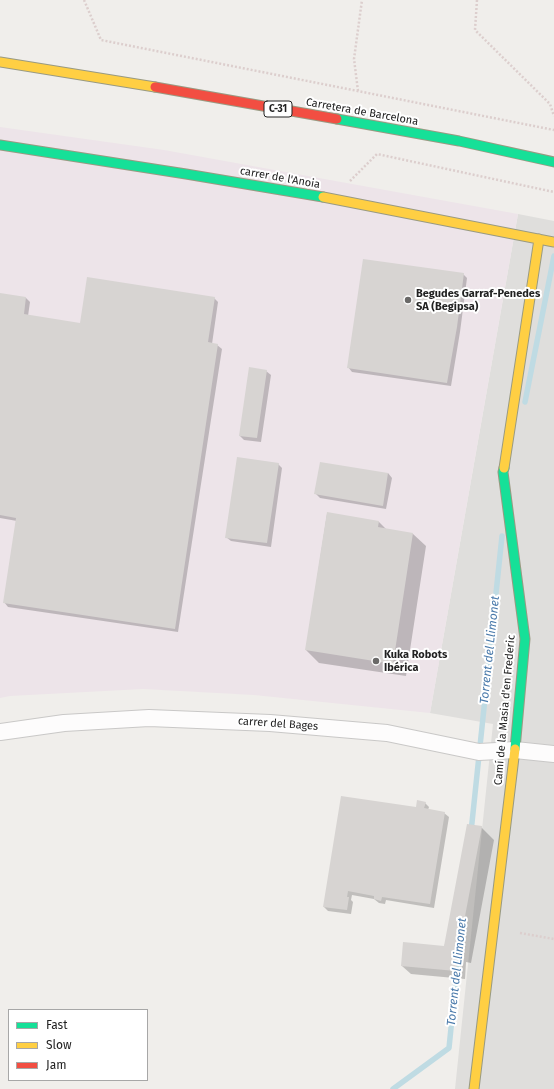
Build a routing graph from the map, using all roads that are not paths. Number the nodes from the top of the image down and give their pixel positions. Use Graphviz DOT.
graph roads {
  1 [pos="0,62"];
  2 [pos="0,145"];
  3 [pos="554,162"];
  4 [pos="539,239"];
  5 [pos="554,242"];
  6 [pos="0,732"];
  7 [pos="515,750"];
  8 [pos="554,754"];
  9 [pos="474,1089"];
  1 -- 3 [label="main road, Carretera de Barcelona / C-31"];
  2 -- 4 [label="main road, carrer de l'Anoia"];
  4 -- 5 [label="main road, carrer de l'Anoia"];
  4 -- 7 [label="main road, Camí de la Masia d'en Frederic"];
  6 -- 7 [label="street, carrer del Bages"];
  7 -- 8 [label="street, carrer del Bages"];
  7 -- 9 [label="main road, Camí de la Masia d'en Frederic"];
}
